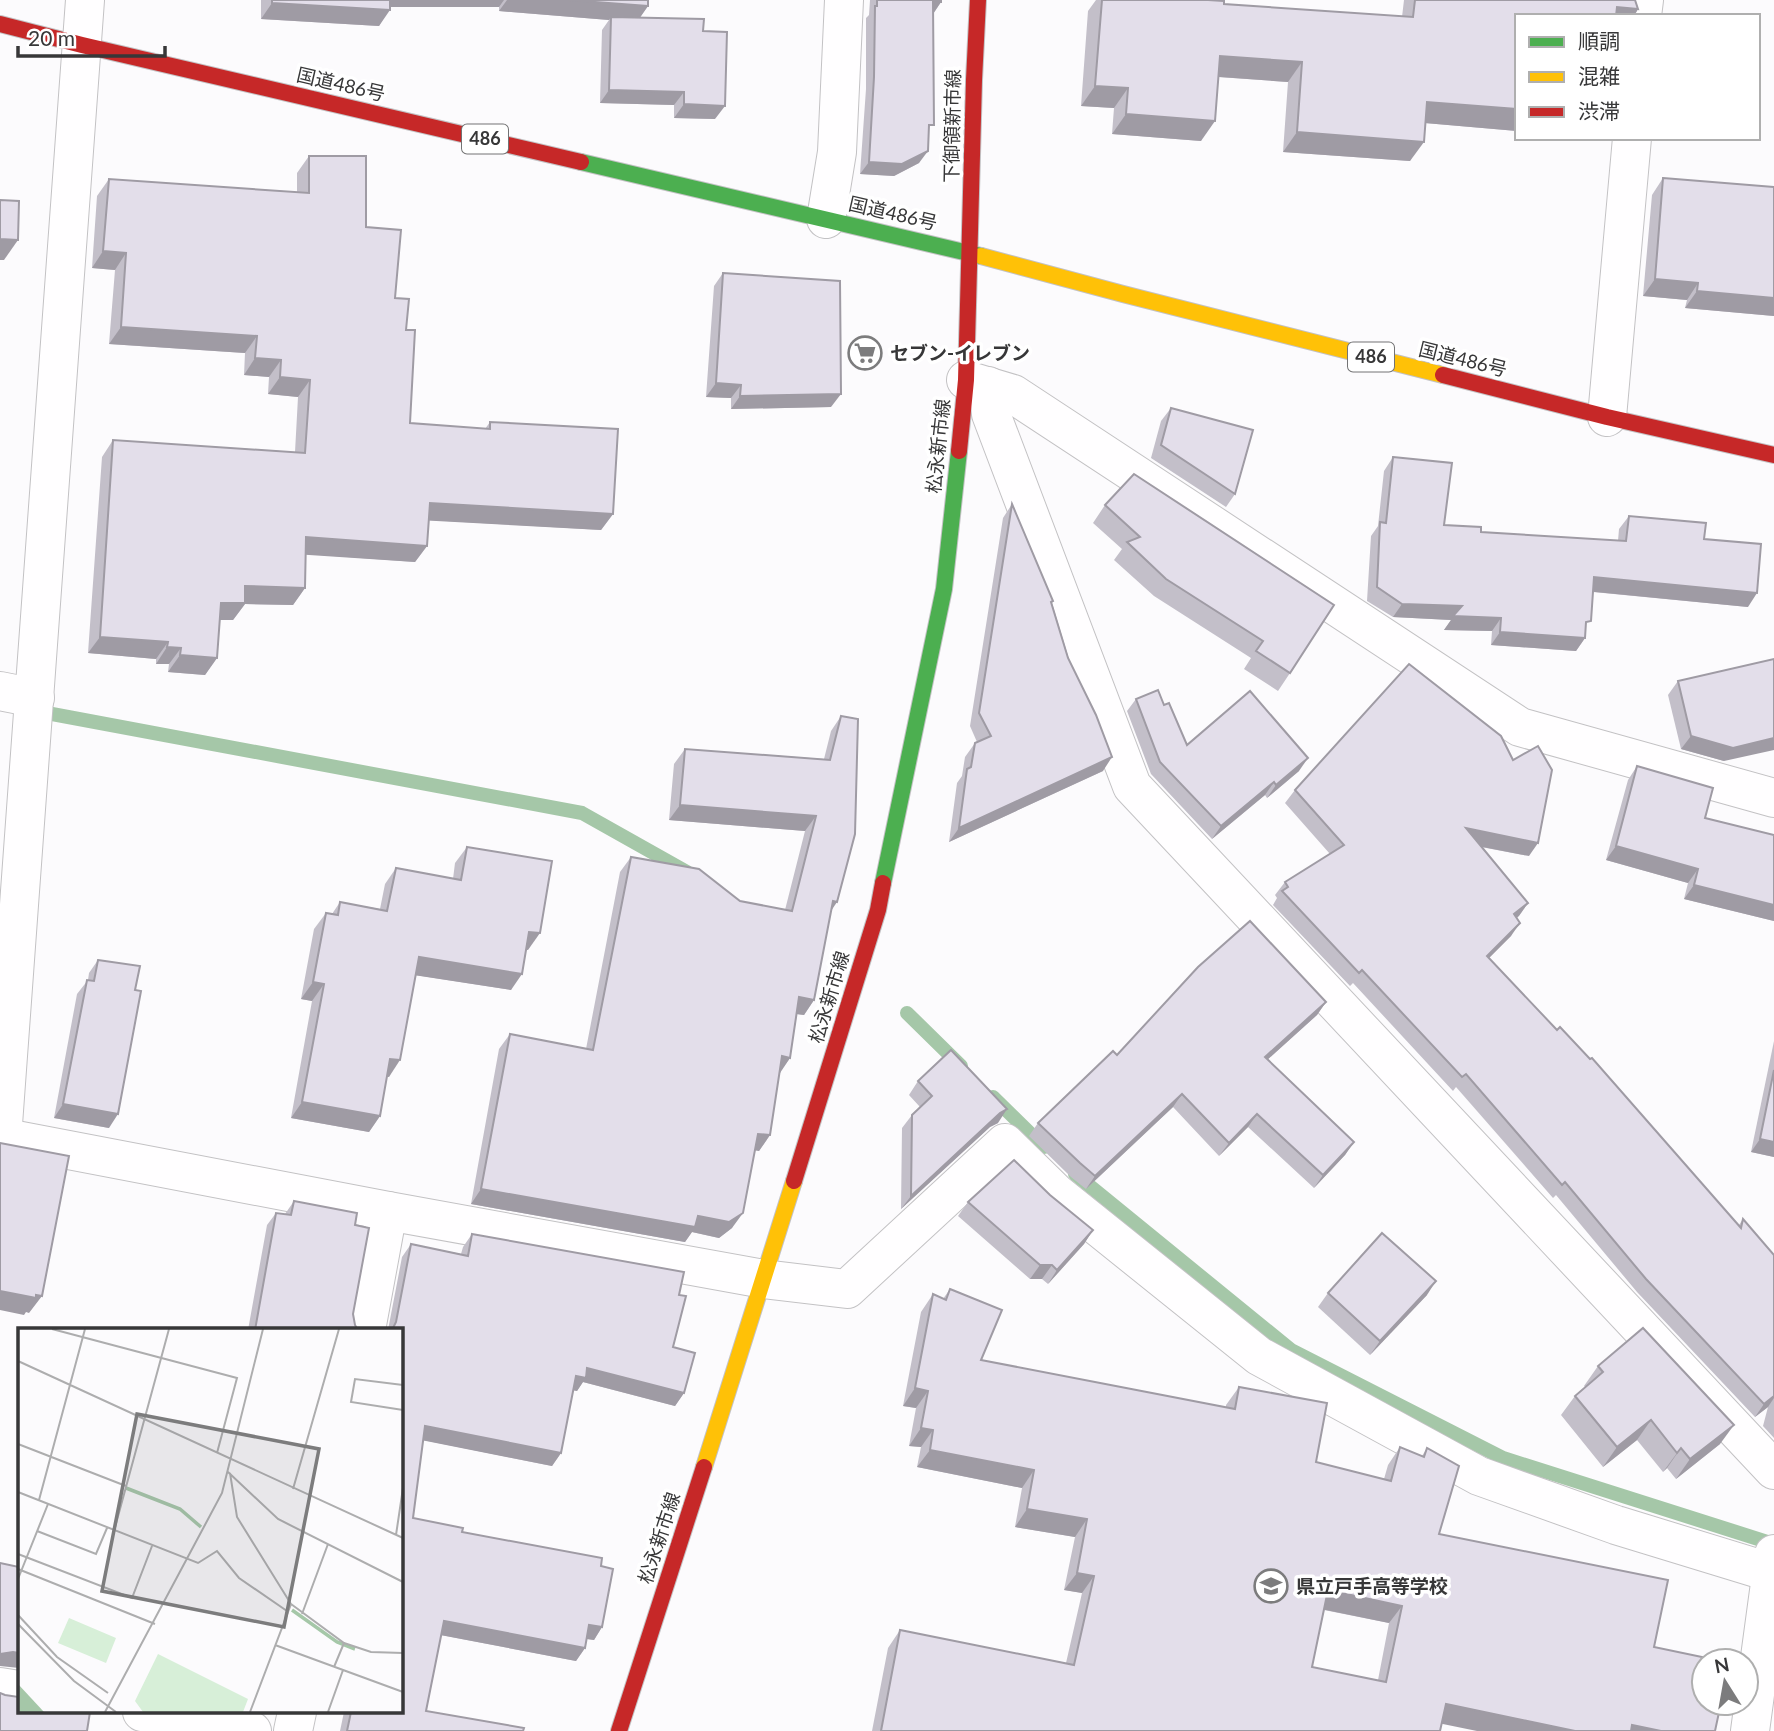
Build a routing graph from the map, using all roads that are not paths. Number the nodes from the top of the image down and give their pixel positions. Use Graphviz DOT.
graph roads {
  1 [pos="85,0"];
  2 [pos="844,0"];
  3 [pos="978,0"];
  4 [pos="0,24"];
  5 [pos="82,45"];
  6 [pos="1632,140"];
  7 [pos="826,219"];
  8 [pos="970,253"];
  9 [pos="977,383"];
  10 [pos="1607,417"];
  11 [pos="1774,455"];
  12 [pos="17,695"];
  13 [pos="1774,798"];
  14 [pos="1,1137"];
  15 [pos="388,1211"];
  16 [pos="764,1279"];
  17 [pos="366,1328"];
  18 [pos="1774,1470"];
  19 [pos="1773,1561"];
  20 [pos="0,1687"];
  21 [pos="18,1690"];
  22 [pos="154,1714"];
  23 [pos="252,1731"];
  24 [pos="619,1731"];
  25 [pos="1750,1731"];
  1 -- 5 [label="street"];
  2 -- 7 [label="street"];
  3 -- 8 [label="main road, 下御領新市線"];
  4 -- 5 [label="main road, 国道486号 / 486"];
  5 -- 7 [label="main road, 国道486号 / 486"];
  5 -- 12 [label="street"];
  6 -- 10 [label="street"];
  7 -- 8 [label="main road, 国道486号 / 486"];
  8 -- 9 [label="main road, 松永新市線"];
  8 -- 10 [label="main road, 国道486号 / 486"];
  9 -- 13 [label="street"];
  9 -- 16 [label="main road, 松永新市線"];
  9 -- 18 [label="street"];
  10 -- 11 [label="main road, 国道486号 / 486"];
  12 -- 14 [label="street"];
  14 -- 15 [label="street"];
  15 -- 16 [label="street"];
  15 -- 17 [label="street"];
  16 -- 19 [label="street"];
  16 -- 24 [label="main road, 松永新市線"];
  19 -- 25 [label="street"];
  20 -- 21 [label="street"];
  22 -- 23 [label="street"];
}
